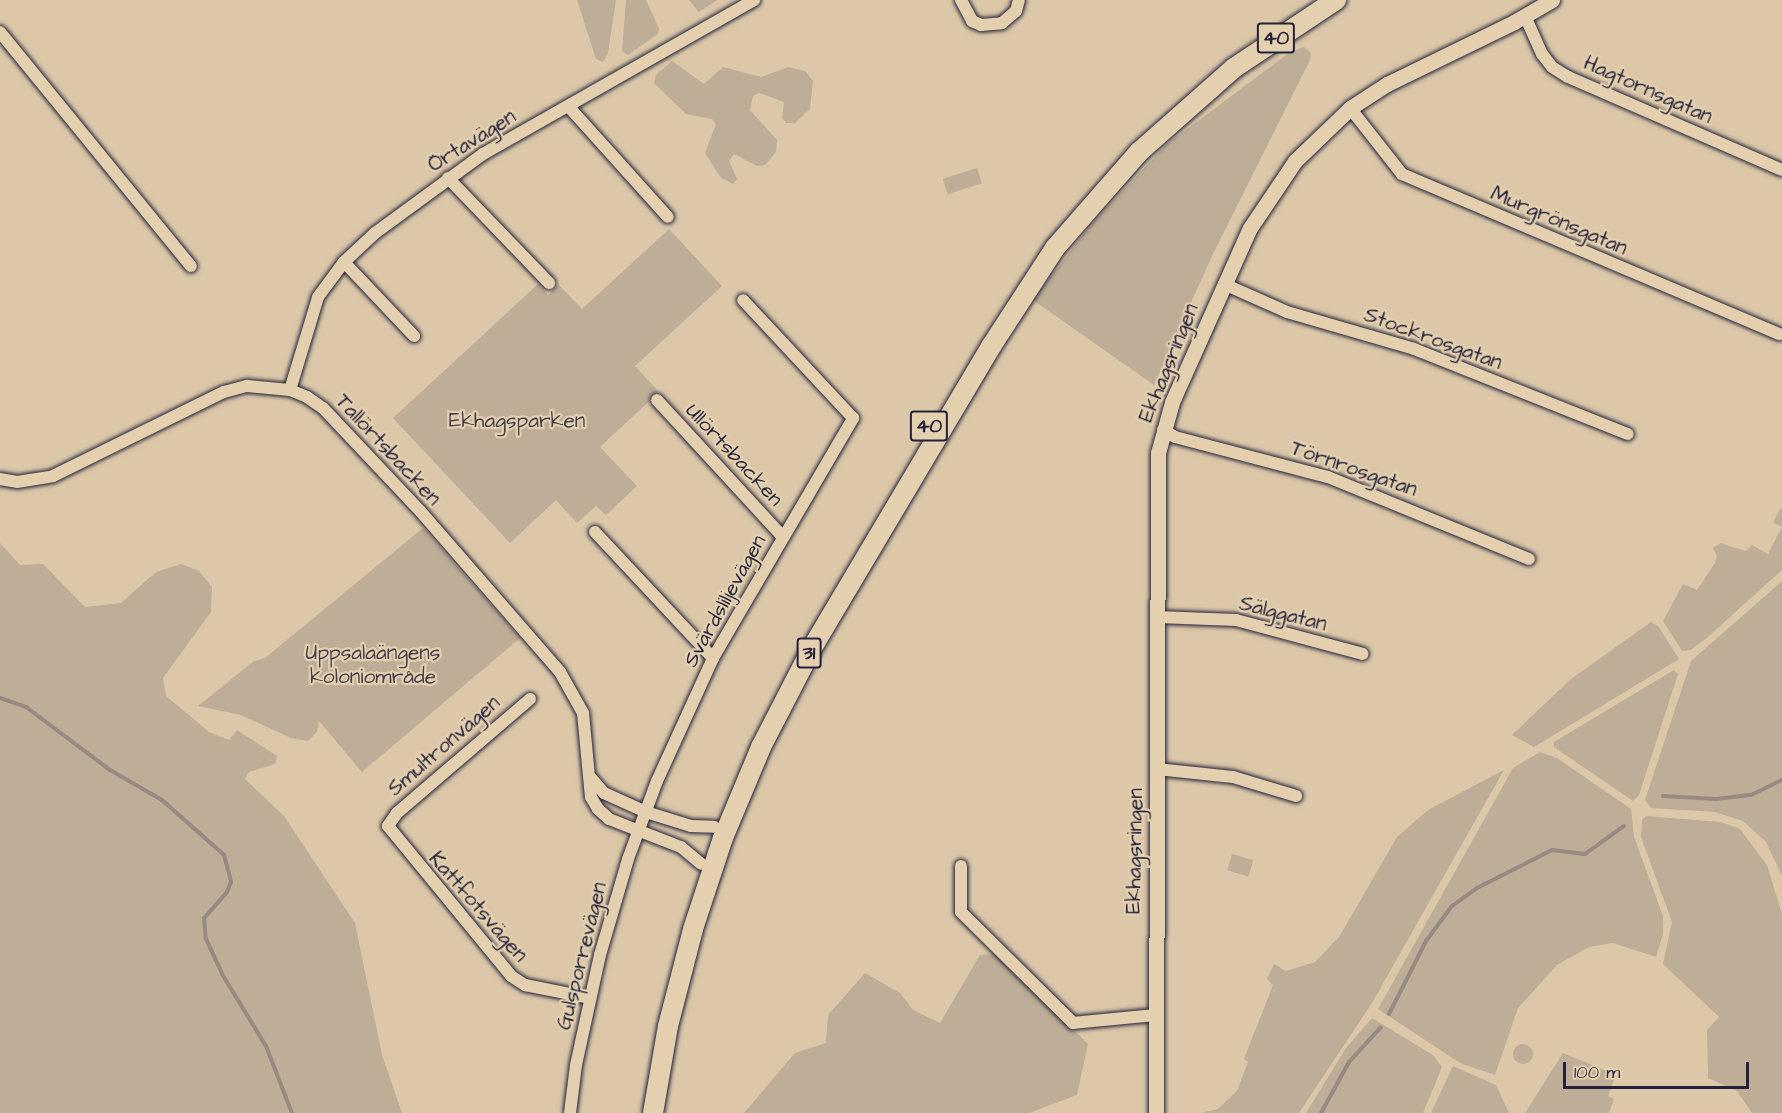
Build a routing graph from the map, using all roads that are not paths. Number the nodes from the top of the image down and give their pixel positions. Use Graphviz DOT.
graph roads {
  1 [pos="754,0"];
  2 [pos="962,0"];
  3 [pos="1019,0"];
  4 [pos="1314,0"];
  5 [pos="1336,0"];
  6 [pos="1552,0"];
  7 [pos="1526,16"];
  8 [pos="0,32"];
  9 [pos="568,106"];
  10 [pos="1350,108"];
  11 [pos="1782,170"];
  12 [pos="448,178"];
  13 [pos="668,217"];
  14 [pos="1064,237"];
  15 [pos="344,262"];
  16 [pos="191,266"];
  17 [pos="549,283"];
  18 [pos="1224,284"];
  19 [pos="743,300"];
  20 [pos="1779,334"];
  21 [pos="414,336"];
  22 [pos="290,390"];
  23 [pos="657,400"];
  24 [pos="1163,430"];
  25 [pos="1628,434"];
  26 [pos="0,479"];
  27 [pos="595,532"];
  28 [pos="783,537"];
  29 [pos="1529,559"];
  30 [pos="1157,617"];
  31 [pos="1363,654"];
  32 [pos="713,658"];
  33 [pos="530,699"];
  34 [pos="1157,769"];
  35 [pos="589,775"];
  36 [pos="1296,796"];
  37 [pos="646,812"];
  38 [pos="388,826"];
  39 [pos="714,827"];
  40 [pos="639,830"];
  41 [pos="701,864"];
  42 [pos="961,866"];
  43 [pos="590,998"];
  44 [pos="1155,1015"];
  45 [pos="570,1113"];
  46 [pos="640,1113"];
  47 [pos="653,1113"];
  48 [pos="1156,1113"];
  1 -- 9 [label="street, Örtavägen"];
  2 -- 3 [label="street"];
  4 -- 39 [label="highway, 40"];
  5 -- 14 [label="highway, 40"];
  6 -- 7 [label="street, Ekhagsringen"];
  7 -- 10 [label="street, Ekhagsringen"];
  7 -- 11 [label="street, Hagtornsgatan"];
  8 -- 16 [label="street"];
  9 -- 12 [label="street, Örtavägen"];
  9 -- 13 [label="street"];
  10 -- 18 [label="street, Ekhagsringen"];
  10 -- 20 [label="street, Murgrönsgatan"];
  12 -- 15 [label="street, Örtavägen"];
  12 -- 17 [label="street"];
  14 -- 47 [label="highway, 31"];
  15 -- 21 [label="street"];
  15 -- 22 [label="street, Örtavägen"];
  18 -- 24 [label="street, Ekhagsringen"];
  18 -- 25 [label="street, Stockrosgatan"];
  19 -- 28 [label="street, Svärdsliljevägen"];
  22 -- 26 [label="street, Tallörtsbacken"];
  22 -- 35 [label="street, Tallörtsbacken"];
  23 -- 28 [label="street, Ullörtsbacken"];
  24 -- 29 [label="street, Törnrosgatan"];
  24 -- 30 [label="street, Ekhagsringen"];
  27 -- 32 [label="street"];
  28 -- 32 [label="street, Svärdsliljevägen"];
  30 -- 31 [label="street, Sälggatan"];
  30 -- 34 [label="street, Ekhagsringen"];
  32 -- 37 [label="street, Svärdsliljevägen"];
  33 -- 38 [label="street, Smultronvägen"];
  34 -- 36 [label="street"];
  34 -- 44 [label="street, Ekhagsringen"];
  35 -- 37 [label="street"];
  35 -- 40 [label="street, Tallörtsbacken"];
  37 -- 39 [label="street"];
  37 -- 40 [label="street, Gulsporrevägen"];
  38 -- 43 [label="street, Kattfotsvägen"];
  39 -- 41 [label="highway"];
  40 -- 41 [label="street, Tallörtsbacken"];
  40 -- 43 [label="street, Gulsporrevägen"];
  41 -- 46 [label="highway"];
  42 -- 44 [label="street"];
  43 -- 45 [label="street, Gulsporrevägen"];
  44 -- 48 [label="street, Ekhagsringen"];
}
